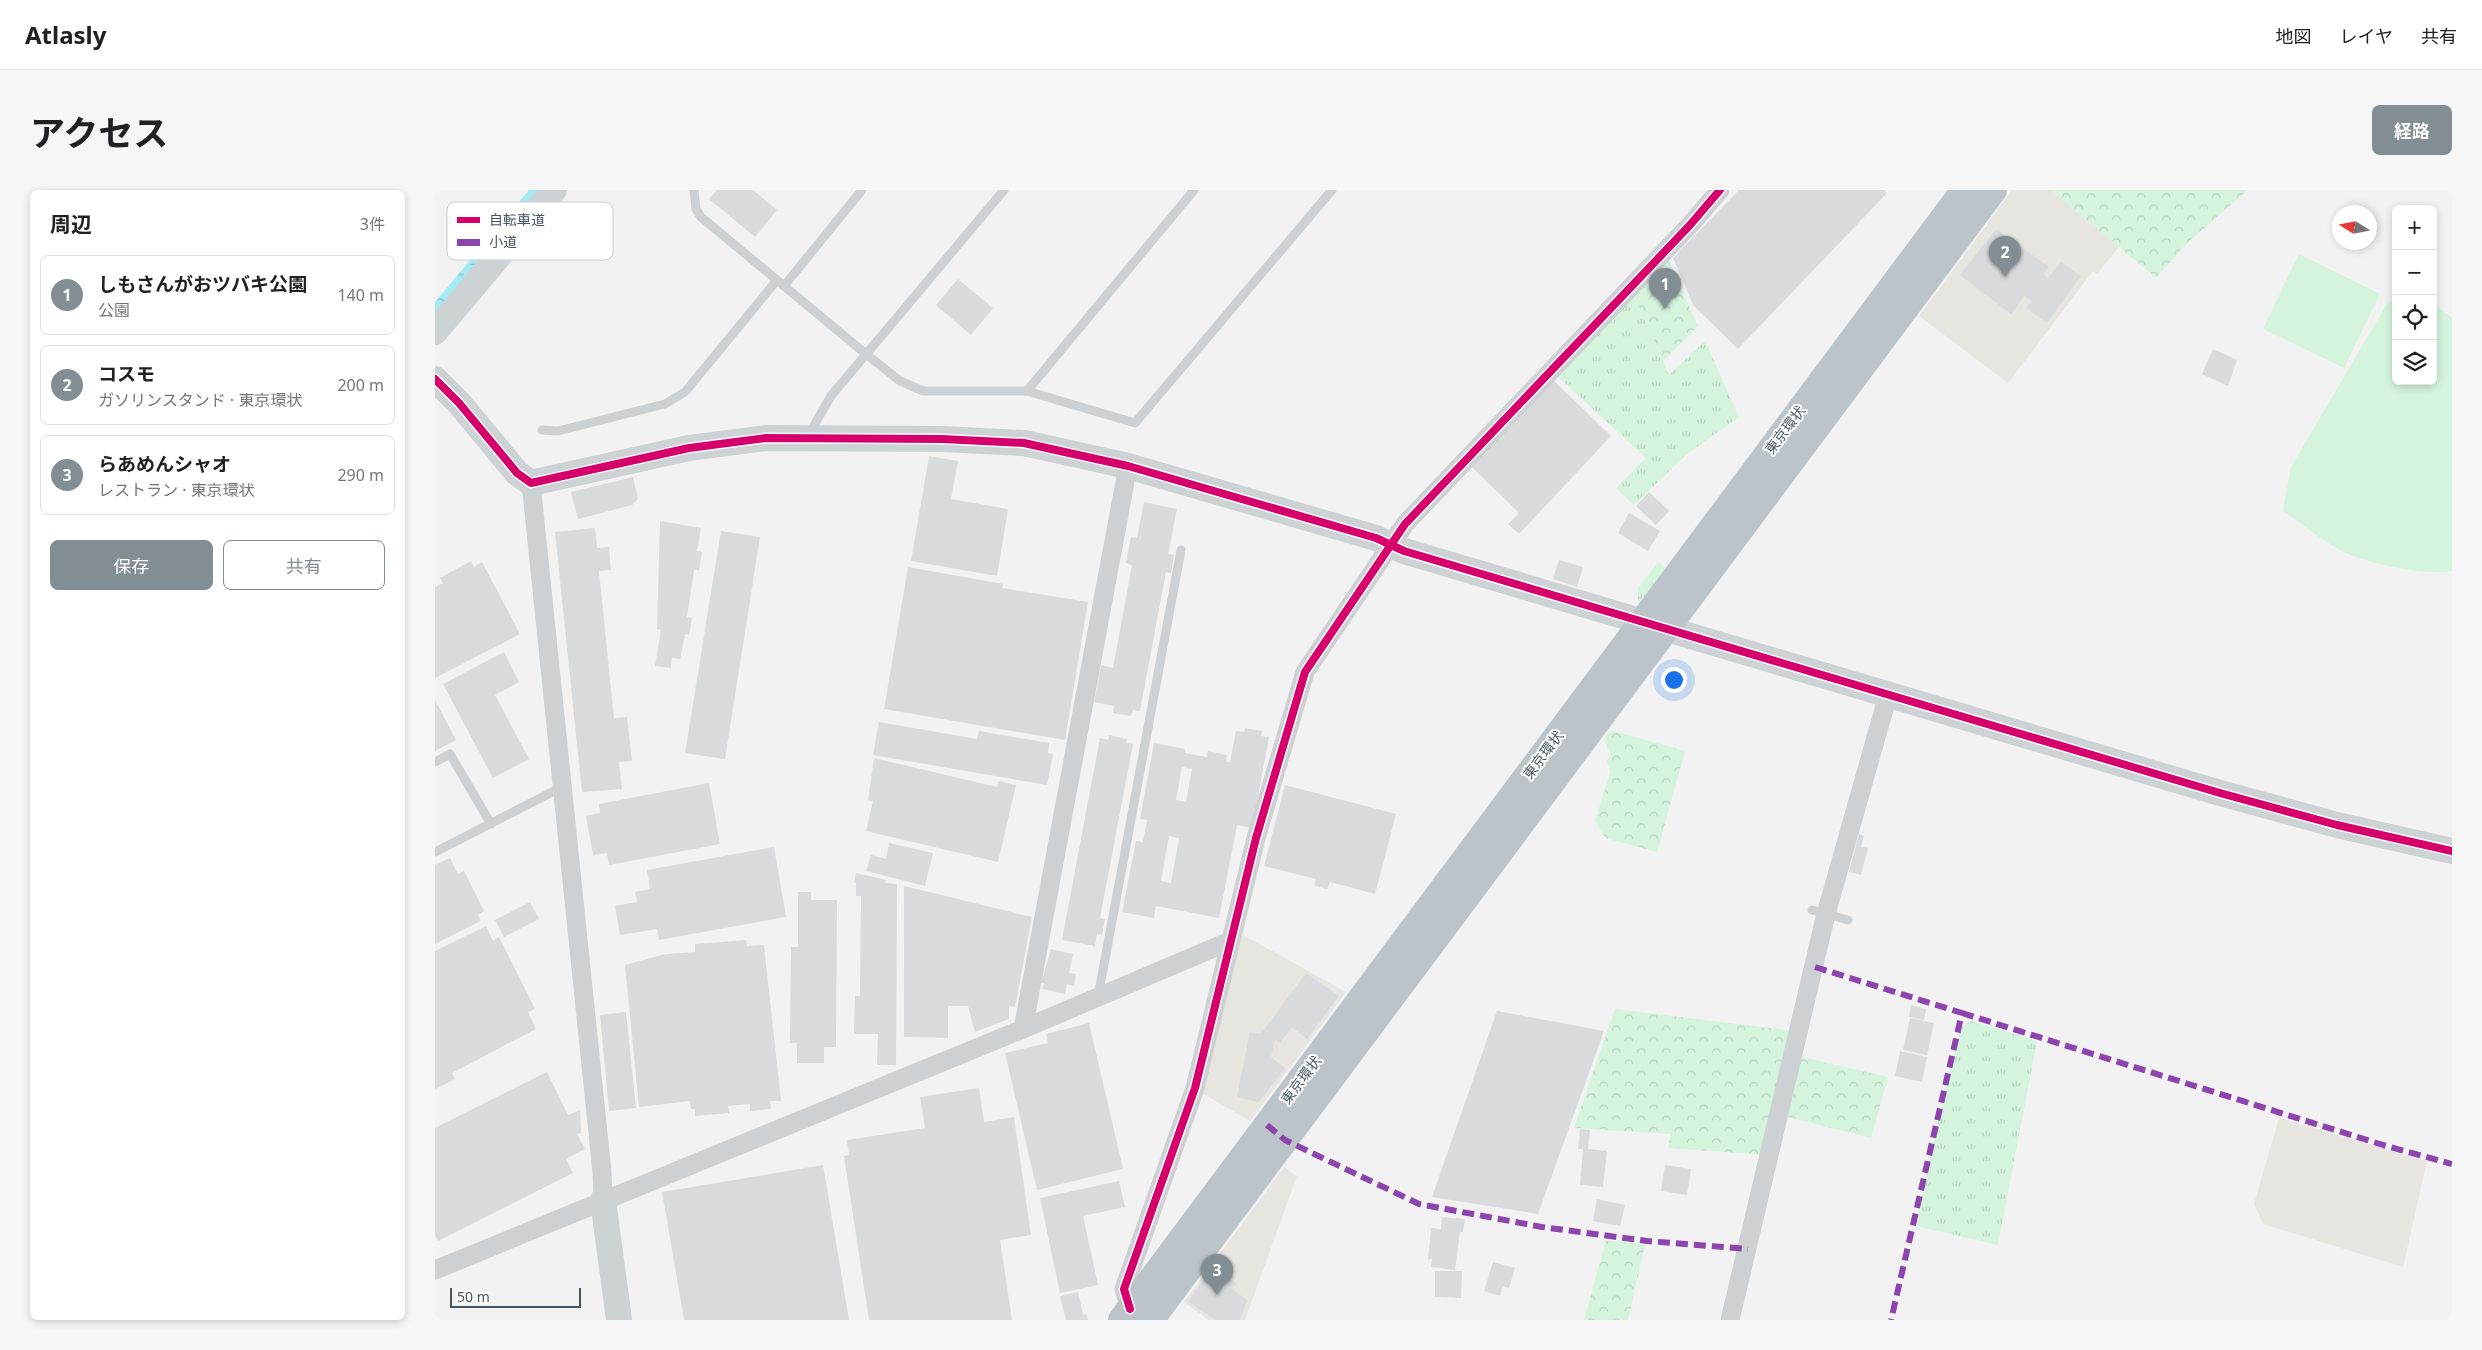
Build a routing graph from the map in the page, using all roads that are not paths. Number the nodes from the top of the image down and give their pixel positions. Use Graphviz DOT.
graph roads {
  1 [pos="554,190"];
  2 [pos="694,190"];
  3 [pos="862,190"];
  4 [pos="1004,190"];
  5 [pos="1194,190"];
  6 [pos="1332,190"];
  7 [pos="1720,190"];
  8 [pos="1965,190"];
  9 [pos="1993,190"];
  10 [pos="544,202"];
  11 [pos="495,260"];
  12 [pos="780,283"];
  13 [pos="435,332"];
  14 [pos="866,354"];
  15 [pos="435,379"];
  16 [pos="1027,391"];
  17 [pos="543,430"];
  18 [pos="806,438"];
  19 [pos="1128,466"];
  20 [pos="531,483"];
  21 [pos="1389,544"];
  22 [pos="1181,550"];
  23 [pos="1654,625"];
  24 [pos="1888,696"];
  25 [pos="435,762"];
  26 [pos="562,787"];
  27 [pos="491,824"];
  28 [pos="2452,851"];
  29 [pos="435,852"];
  30 [pos="1819,912"];
  31 [pos="1848,920"];
  32 [pos="1230,941"];
  33 [pos="1098,997"];
  34 [pos="1023,1029"];
  35 [pos="603,1200"];
  36 [pos="435,1270"];
  37 [pos="1134,1316"];
  38 [pos="619,1320"];
  39 [pos="1730,1320"];
  1 -- 10 [label="street"];
  2 -- 12 [label="lane"];
  3 -- 12 [label="lane"];
  4 -- 14 [label="lane"];
  5 -- 16 [label="lane"];
  6 -- 16 [label="lane"];
  7 -- 21 [label="street"];
  8 -- 23 [label="highway, 東京環状"];
  9 -- 23 [label="highway, 東京環状"];
  11 -- 13 [label="street"];
  12 -- 14 [label="lane"];
  12 -- 17 [label="lane"];
  14 -- 16 [label="lane"];
  14 -- 18 [label="lane"];
  15 -- 20 [label="street"];
  18 -- 19 [label="street"];
  18 -- 20 [label="street"];
  19 -- 21 [label="street"];
  19 -- 34 [label="street"];
  20 -- 26 [label="street"];
  21 -- 23 [label="street"];
  21 -- 32 [label="street"];
  22 -- 33 [label="lane"];
  23 -- 24 [label="street"];
  23 -- 37 [label="highway, 東京環状"];
  24 -- 28 [label="street"];
  24 -- 30 [label="street"];
  25 -- 27 [label="lane"];
  26 -- 27 [label="lane"];
  26 -- 35 [label="street"];
  27 -- 29 [label="lane"];
  30 -- 31 [label="lane"];
  30 -- 39 [label="street"];
  32 -- 33 [label="street"];
  32 -- 37 [label="street"];
  33 -- 34 [label="street"];
  34 -- 35 [label="street"];
  35 -- 36 [label="street"];
  35 -- 38 [label="street"];
}
